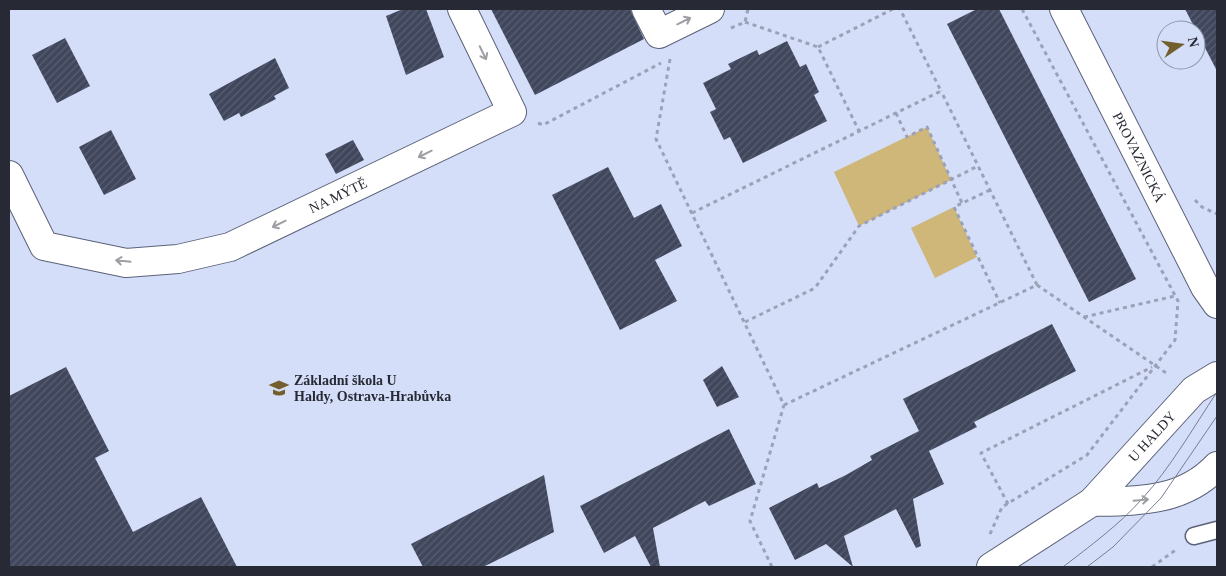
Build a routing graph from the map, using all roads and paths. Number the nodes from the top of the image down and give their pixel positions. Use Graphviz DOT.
graph roads {
  1 [pos="462,9"];
  2 [pos="646,9"];
  3 [pos="710,9"];
  4 [pos="893,9"];
  5 [pos="900,9"];
  6 [pos="1022,9"];
  7 [pos="1064,9"];
  8 [pos="745,22"];
  9 [pos="818,47"];
  10 [pos="940,91"];
  11 [pos="512,112"];
  12 [pos="896,113"];
  13 [pos="859,131"];
  14 [pos="978,166"];
  15 [pos="9,175"];
  16 [pos="951,180"];
  17 [pos="990,190"];
  18 [pos="962,203"];
  19 [pos="692,213"];
  20 [pos="1037,285"];
  21 [pos="1175,296"];
  22 [pos="1000,303"];
  23 [pos="1217,304"];
  24 [pos="1084,317"];
  25 [pos="745,322"];
  26 [pos="1155,366"];
  27 [pos="1217,376"];
  28 [pos="784,406"];
  29 [pos="1217,466"];
  30 [pos="1092,502"];
  31 [pos="1008,504"];
  32 [pos="1217,530"];
  33 [pos="1194,536"];
  34 [pos="989,554"];
  35 [pos="772,567"];
  36 [pos="1152,567"];
  1 -- 11 [label="street, one-way"];
  2 -- 3 [label="street, one-way"];
  4 -- 9 [label="path"];
  5 -- 10 [label="path"];
  6 -- 21 [label="path"];
  7 -- 23 [label="street, PROVAZNICKÁ"];
  8 -- 9 [label="path"];
  9 -- 13 [label="path"];
  10 -- 12 [label="path"];
  10 -- 14 [label="path"];
  11 -- 15 [label="street, NA MÝTĚ, one-way"];
  11 -- 19 [label="path"];
  12 -- 13 [label="path"];
  12 -- 16 [label="path"];
  13 -- 19 [label="path"];
  14 -- 16 [label="path"];
  14 -- 17 [label="path"];
  16 -- 18 [label="path"];
  16 -- 25 [label="path"];
  17 -- 18 [label="path"];
  17 -- 20 [label="path"];
  18 -- 22 [label="path"];
  19 -- 25 [label="path"];
  20 -- 22 [label="path"];
  20 -- 24 [label="path"];
  21 -- 24 [label="path"];
  21 -- 26 [label="path"];
  22 -- 28 [label="path"];
  24 -- 26 [label="path"];
  25 -- 28 [label="path"];
  26 -- 31 [label="path"];
  26 -- 31 [label="path"];
  27 -- 30 [label="street, U HALDY"];
  28 -- 35 [label="path"];
  30 -- 29 [label="street, U HALDY, one-way"];
  30 -- 34 [label="street, U HALDY"];
  31 -- 34 [label="path"];
  32 -- 33 [label="lane"];
  33 -- 36 [label="path"];
}
